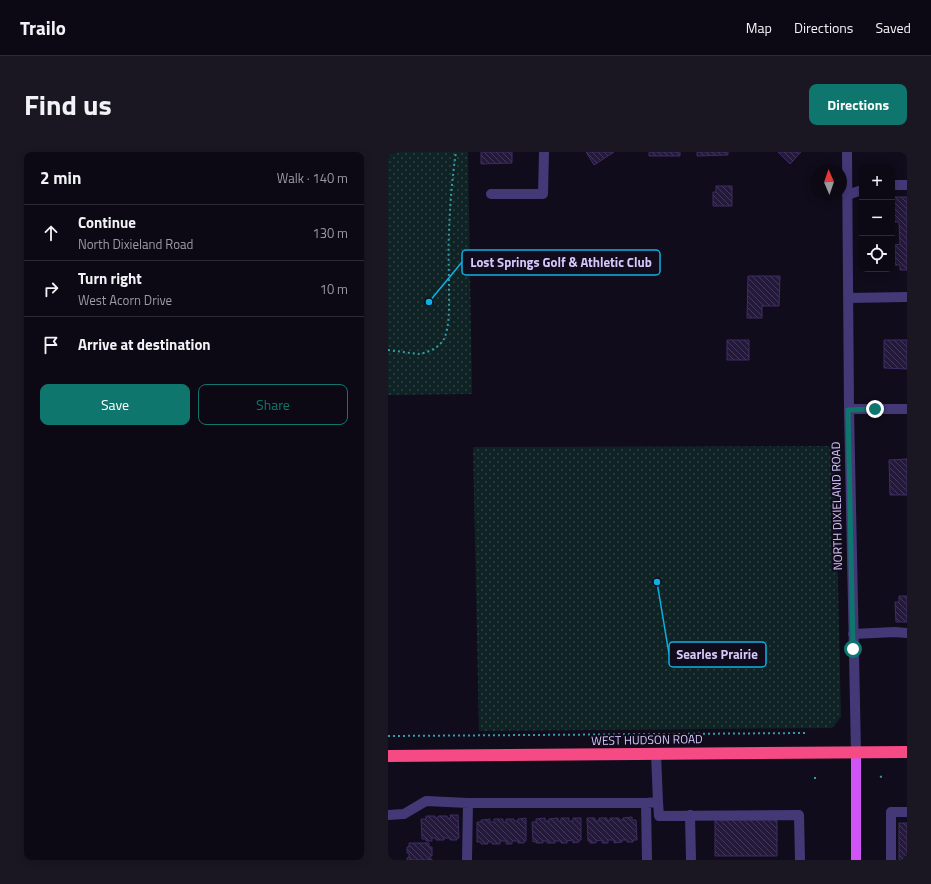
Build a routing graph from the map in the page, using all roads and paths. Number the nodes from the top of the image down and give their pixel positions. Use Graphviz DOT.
graph roads {
  1 [pos="456,152"];
  2 [pos="544,152"];
  3 [pos="847,152"];
  4 [pos="847,164"];
  5 [pos="895,185"];
  6 [pos="907,185"];
  7 [pos="859,191"];
  8 [pos="491,194"];
  9 [pos="847,195"];
  10 [pos="907,297"];
  11 [pos="848,298"];
  12 [pos="388,350"];
  13 [pos="907,409"];
  14 [pos="848,410"];
  15 [pos="907,633"];
  16 [pos="853,634"];
  17 [pos="807,733"];
  18 [pos="388,736"];
  19 [pos="856,752"];
  20 [pos="907,752"];
  21 [pos="656,754"];
  22 [pos="388,756"];
  23 [pos="815,775"];
  24 [pos="815,779"];
  25 [pos="658,802"];
  26 [pos="468,803"];
  27 [pos="646,803"];
  28 [pos="907,812"];
  29 [pos="388,815"];
  30 [pos="690,815"];
  31 [pos="467,860"];
  32 [pos="647,860"];
  33 [pos="691,860"];
  34 [pos="800,860"];
  35 [pos="856,860"];
  36 [pos="891,860"];
  1 -- 12 [label="path"];
  2 -- 8 [label="street"];
  3 -- 4 [label="street, NORTH DIXIELAND ROAD"];
  5 -- 6 [label="street"];
  7 -- 9 [label="street"];
  9 -- 11 [label="street, NORTH DIXIELAND ROAD"];
  10 -- 11 [label="street"];
  11 -- 14 [label="street, NORTH DIXIELAND ROAD"];
  13 -- 14 [label="street"];
  14 -- 16 [label="street, NORTH DIXIELAND ROAD"];
  15 -- 16 [label="street"];
  16 -- 19 [label="street, NORTH DIXIELAND ROAD"];
  17 -- 18 [label="path"];
  19 -- 20 [label="highway, WEST HUDSON ROAD"];
  19 -- 21 [label="highway, WEST HUDSON ROAD"];
  19 -- 35 [label="main road, NORTH DIXIELAND ROAD"];
  21 -- 22 [label="highway, WEST HUDSON ROAD"];
  21 -- 25 [label="street"];
  23 -- 24 [label="path"];
  25 -- 27 [label="street"];
  25 -- 30 [label="street"];
  26 -- 27 [label="street"];
  26 -- 29 [label="street"];
  26 -- 31 [label="street"];
  27 -- 32 [label="street"];
  28 -- 36 [label="street"];
  30 -- 33 [label="street"];
  30 -- 34 [label="street"];
}
